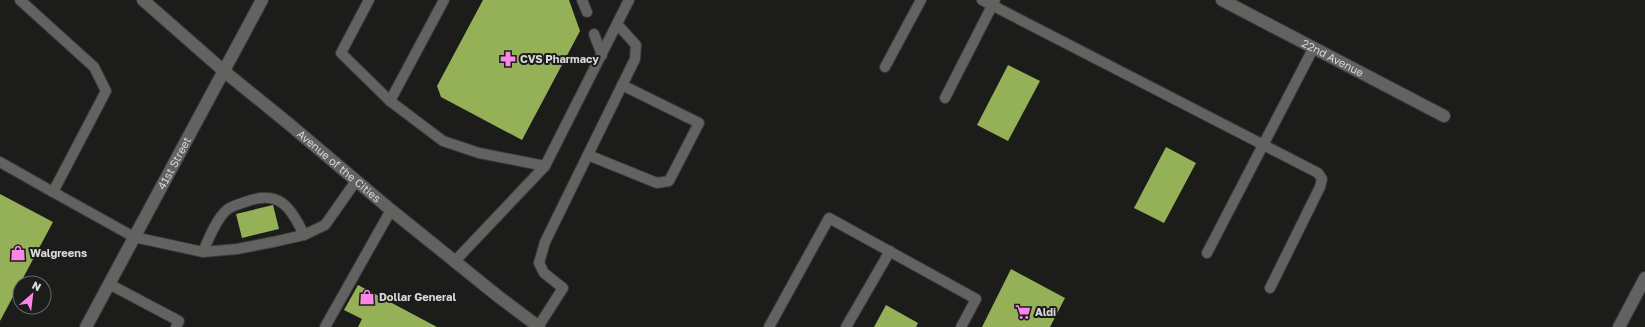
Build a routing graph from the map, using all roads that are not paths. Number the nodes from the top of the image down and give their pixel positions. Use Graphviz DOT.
graph roads {
  1 [pos="20,0"];
  2 [pos="143,0"];
  3 [pos="262,0"];
  4 [pos="369,0"];
  5 [pos="444,0"];
  6 [pos="582,0"];
  7 [pos="629,0"];
  8 [pos="921,0"];
  9 [pos="982,0"];
  10 [pos="1222,0"];
  11 [pos="994,3"];
  12 [pos="587,12"];
  13 [pos="617,24"];
  14 [pos="594,34"];
  15 [pos="1314,47"];
  16 [pos="602,55"];
  17 [pos="885,67"];
  18 [pos="225,72"];
  19 [pos="622,85"];
  20 [pos="944,98"];
  21 [pos="390,100"];
  22 [pos="1444,116"];
  23 [pos="1263,145"];
  24 [pos="588,155"];
  25 [pos="0,162"];
  26 [pos="545,166"];
  27 [pos="356,181"];
  28 [pos="53,192"];
  29 [pos="391,210"];
  30 [pos="304,234"];
  31 [pos="134,237"];
  32 [pos="890,251"];
  33 [pos="203,252"];
  34 [pos="1208,253"];
  35 [pos="454,262"];
  36 [pos="1645,278"];
  37 [pos="109,284"];
  38 [pos="1270,288"];
  39 [pos="86,327"];
  40 [pos="176,327"];
  41 [pos="325,327"];
  42 [pos="538,327"];
  43 [pos="769,327"];
  44 [pos="846,327"];
  45 [pos="961,327"];
  46 [pos="1619,327"];
  1 -- 28 [label="lane"];
  2 -- 18 [label="street, Avenue of the Cities"];
  3 -- 18 [label="street, 41st Street"];
  4 -- 21 [label="lane"];
  5 -- 21 [label="lane"];
  6 -- 12 [label="lane"];
  7 -- 13 [label="lane"];
  8 -- 17 [label="lane"];
  9 -- 11 [label="lane"];
  10 -- 15 [label="street, 22nd Avenue"];
  11 -- 20 [label="lane"];
  11 -- 23 [label="lane"];
  13 -- 16 [label="lane"];
  13 -- 19 [label="lane"];
  14 -- 16 [label="lane"];
  15 -- 22 [label="street, 22nd Avenue"];
  15 -- 23 [label="lane"];
  16 -- 26 [label="lane"];
  18 -- 27 [label="street, Avenue of the Cities"];
  18 -- 31 [label="street, 41st Street"];
  19 -- 24 [label="lane"];
  19 -- 24 [label="lane"];
  21 -- 26 [label="lane"];
  23 -- 34 [label="lane"];
  23 -- 38 [label="lane"];
  24 -- 42 [label="lane"];
  25 -- 28 [label="lane"];
  26 -- 35 [label="lane"];
  27 -- 29 [label="street, Avenue of the Cities"];
  27 -- 30 [label="lane"];
  28 -- 31 [label="lane"];
  29 -- 35 [label="street, Avenue of the Cities"];
  29 -- 41 [label="lane"];
  30 -- 33 [label="lane"];
  30 -- 33 [label="lane"];
  31 -- 33 [label="lane"];
  31 -- 37 [label="street, 41st Street"];
  32 -- 43 [label="lane"];
  32 -- 44 [label="lane"];
  32 -- 45 [label="lane"];
  35 -- 42 [label="street, Avenue of the Cities"];
  36 -- 46 [label="street"];
  37 -- 39 [label="street, 41st Street"];
  37 -- 40 [label="lane"];
}
